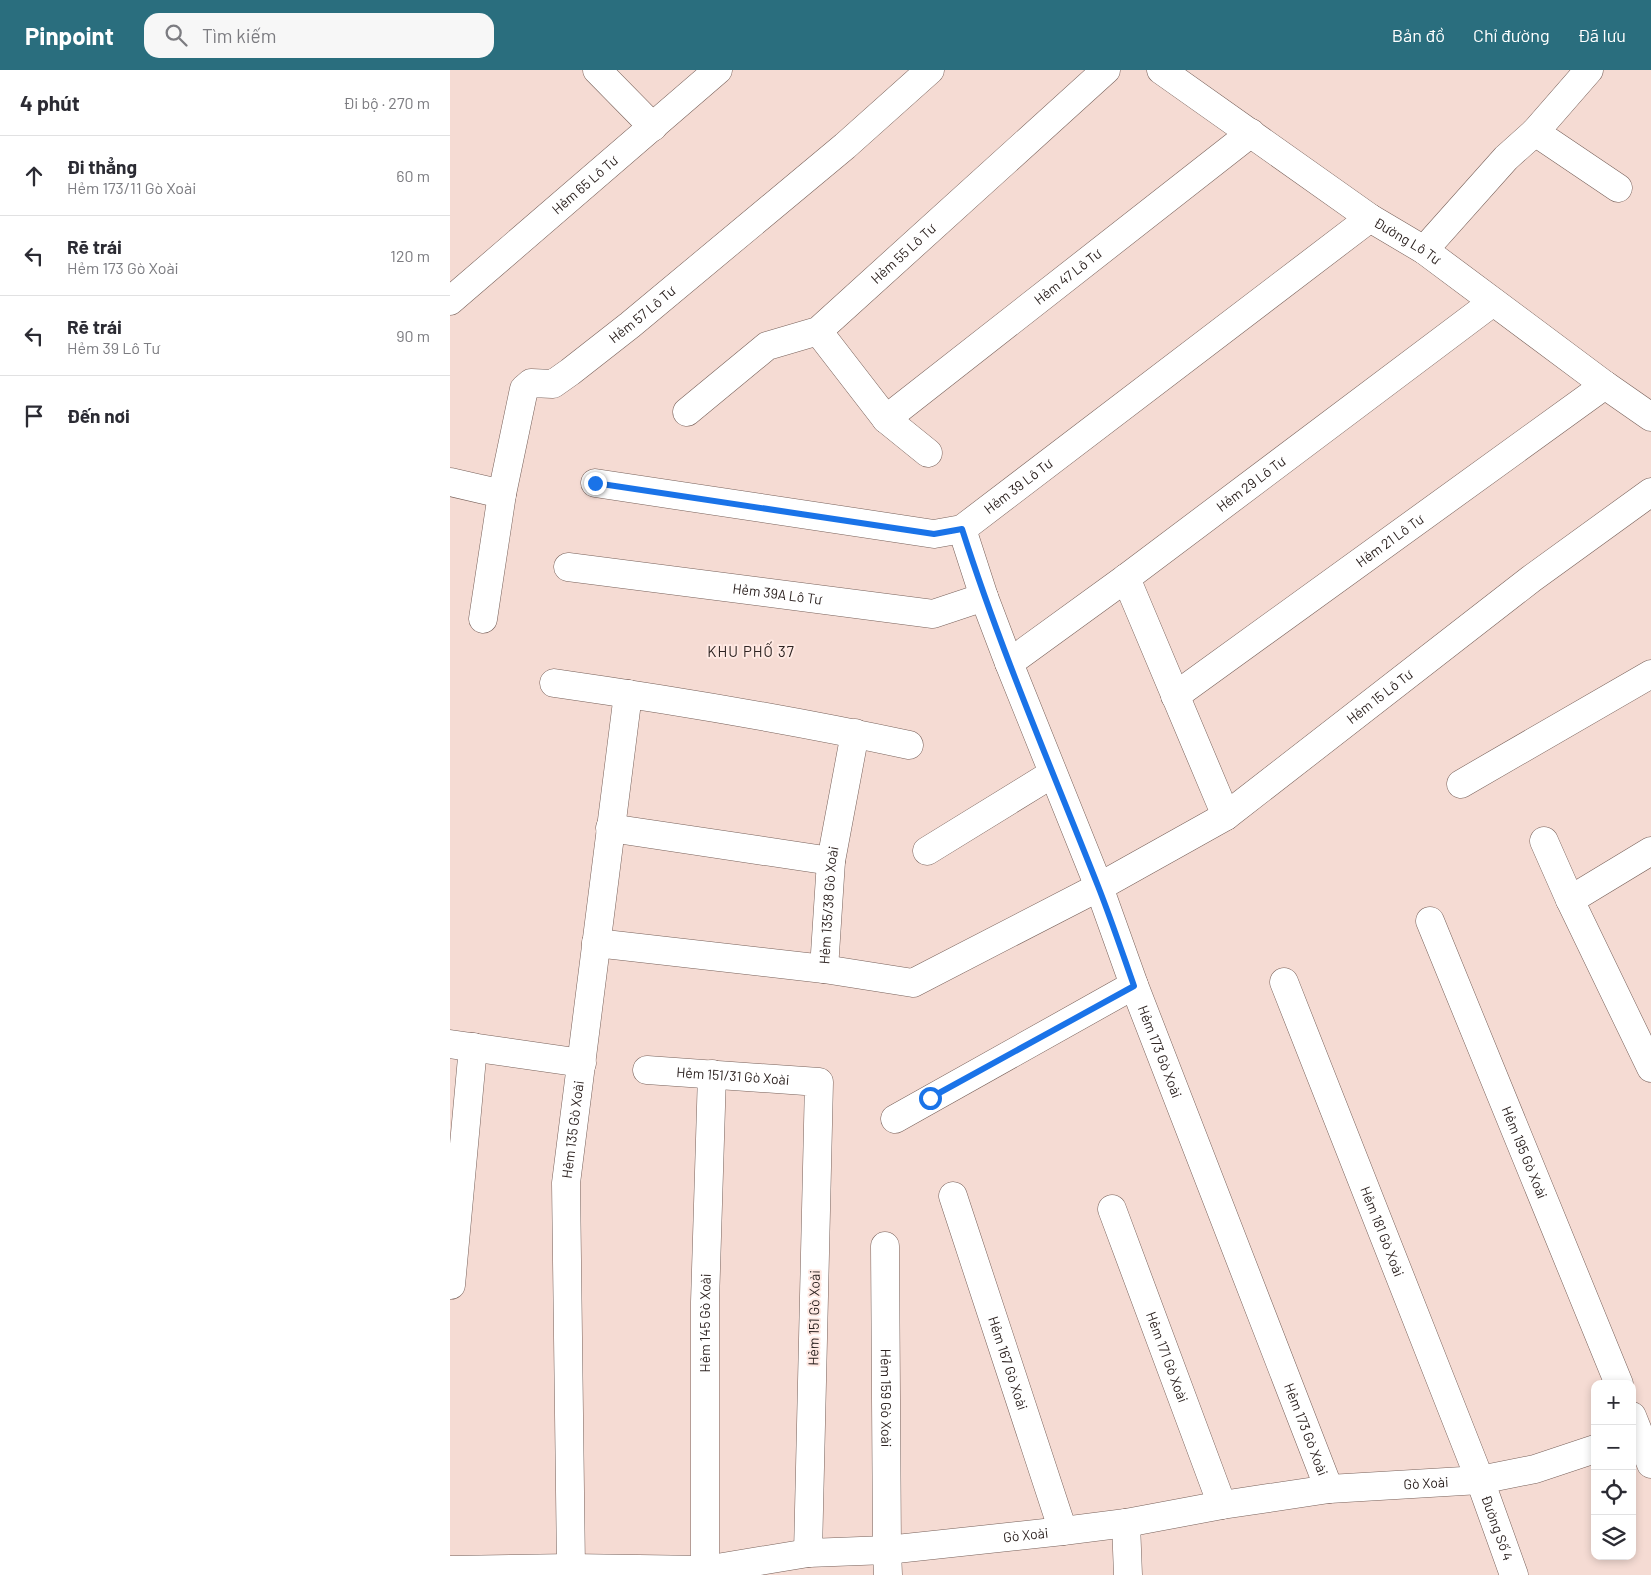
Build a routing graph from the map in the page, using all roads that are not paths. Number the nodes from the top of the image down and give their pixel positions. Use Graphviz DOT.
graph roads {
  1 [pos="718,70"];
  2 [pos="930,70"];
  3 [pos="1106,70"];
  4 [pos="1161,70"];
  5 [pos="1589,70"];
  6 [pos="607,74"];
  7 [pos="653,127"];
  8 [pos="1535,132"];
  9 [pos="1251,133"];
  10 [pos="1618,188"];
  11 [pos="1370,218"];
  12 [pos="1424,250"];
  13 [pos="450,301"];
  14 [pos="1493,302"];
  15 [pos="818,331"];
  16 [pos="1605,385"];
  17 [pos="687,412"];
  18 [pos="1651,417"];
  19 [pos="886,419"];
  20 [pos="928,453"];
  21 [pos="450,482"];
  22 [pos="595,483"];
  23 [pos="1651,492"];
  24 [pos="502,494"];
  25 [pos="962,529"];
  26 [pos="568,567"];
  27 [pos="1126,578"];
  28 [pos="984,597"];
  29 [pos="483,619"];
  30 [pos="1009,663"];
  31 [pos="1651,674"];
  32 [pos="554,683"];
  33 [pos="628,694"];
  34 [pos="1175,696"];
  35 [pos="854,733"];
  36 [pos="909,745"];
  37 [pos="1052,774"];
  38 [pos="1461,784"];
  39 [pos="1226,816"];
  40 [pos="610,828"];
  41 [pos="1544,841"];
  42 [pos="927,851"];
  43 [pos="1651,851"];
  44 [pos="831,861"];
  45 [pos="1099,887"];
  46 [pos="1570,900"];
  47 [pos="1430,921"];
  48 [pos="596,943"];
  49 [pos="824,969"];
  50 [pos="1284,982"];
  51 [pos="1134,986"];
  52 [pos="461,1046"];
  53 [pos="582,1063"];
  54 [pos="1651,1068"];
  55 [pos="647,1070"];
  56 [pos="712,1074"];
  57 [pos="819,1082"];
  58 [pos="895,1119"];
  59 [pos="953,1196"];
  60 [pos="1112,1209"];
  61 [pos="885,1246"];
  62 [pos="451,1285"];
  63 [pos="1617,1380"];
  64 [pos="1639,1429"];
  65 [pos="1591,1450"];
  66 [pos="1651,1464"];
  67 [pos="1480,1480"];
  68 [pos="1329,1489"];
  69 [pos="1222,1505"];
  70 [pos="1126,1523"];
  71 [pos="1063,1531"];
  72 [pos="808,1553"];
  73 [pos="887,1563"];
  74 [pos="571,1568"];
  75 [pos="450,1570"];
  76 [pos="705,1573"];
  77 [pos="1128,1575"];
  78 [pos="1514,1575"];
  1 -- 7 [label="street, Hẻm 65 Lô Tư"];
  2 -- 24 [label="street, Hẻm 57 Lô Tư"];
  3 -- 15 [label="street, Hẻm 55 Lô Tư"];
  4 -- 9 [label="street, Đường Lô Tư"];
  5 -- 8 [label="street"];
  6 -- 7 [label="street"];
  7 -- 13 [label="street, Hẻm 65 Lô Tư"];
  8 -- 10 [label="street"];
  8 -- 12 [label="street"];
  9 -- 11 [label="street, Đường Lô Tư"];
  9 -- 19 [label="street, Hẻm 47 Lô Tư"];
  11 -- 12 [label="street, Đường Lô Tư"];
  11 -- 25 [label="street, Hẻm 39 Lô Tư"];
  12 -- 14 [label="street, Đường Lô Tư"];
  14 -- 16 [label="street, Đường Lô Tư"];
  14 -- 27 [label="street, Hẻm 29 Lô Tư"];
  15 -- 17 [label="street, Hẻm 55 Lô Tư"];
  15 -- 19 [label="street"];
  16 -- 18 [label="street, Đường Lô Tư"];
  16 -- 34 [label="street, Hẻm 21 Lô Tư"];
  19 -- 20 [label="street"];
  21 -- 24 [label="street"];
  22 -- 25 [label="street, Hẻm 39 Lô Tư"];
  23 -- 39 [label="street, Hẻm 15 Lô Tư"];
  24 -- 29 [label="street, Hẻm 57 Lô Tư"];
  25 -- 28 [label="street, Hẻm 173 Gò Xoài"];
  26 -- 28 [label="street, Hẻm 39A Lô Tư"];
  27 -- 30 [label="street, Hẻm 29 Lô Tư"];
  27 -- 34 [label="street"];
  28 -- 30 [label="street, Hẻm 173 Gò Xoài"];
  30 -- 37 [label="street, Hẻm 173 Gò Xoài"];
  31 -- 38 [label="street"];
  32 -- 33 [label="street"];
  33 -- 35 [label="street"];
  33 -- 40 [label="street, Hẻm 135 Gò Xoài"];
  34 -- 39 [label="street"];
  35 -- 36 [label="street"];
  35 -- 44 [label="street, Hẻm 135/38 Gò Xoài"];
  37 -- 42 [label="street"];
  37 -- 45 [label="street, Hẻm 173 Gò Xoài"];
  39 -- 45 [label="street, Hẻm 15 Lô Tư"];
  40 -- 44 [label="street"];
  40 -- 48 [label="street, Hẻm 135 Gò Xoài"];
  41 -- 46 [label="street"];
  43 -- 46 [label="street"];
  44 -- 49 [label="street, Hẻm 135/38 Gò Xoài"];
  45 -- 49 [label="street, Hẻm 15 Lô Tư"];
  45 -- 51 [label="street, Hẻm 173 Gò Xoài"];
  46 -- 54 [label="street"];
  47 -- 63 [label="street, Hẻm 195 Gò Xoài"];
  48 -- 49 [label="street, Hẻm 135/38 Gò Xoài"];
  48 -- 53 [label="street, Hẻm 135 Gò Xoài"];
  50 -- 67 [label="street, Hẻm 181 Gò Xoài"];
  51 -- 58 [label="street"];
  51 -- 68 [label="street, Hẻm 173 Gò Xoài"];
  52 -- 53 [label="street"];
  52 -- 62 [label="street"];
  53 -- 74 [label="street, Hẻm 135 Gò Xoài"];
  55 -- 56 [label="street, Hẻm 151/31 Gò Xoài"];
  56 -- 57 [label="street, Hẻm 151/31 Gò Xoài"];
  56 -- 76 [label="street, Hẻm 145 Gò Xoài"];
  57 -- 72 [label="street, Hẻm 151 Gò Xoài"];
  59 -- 71 [label="street, Hẻm 167 Gò Xoài"];
  60 -- 69 [label="street, Hẻm 171 Gò Xoài"];
  61 -- 73 [label="street, Hẻm 159 Gò Xoài"];
  64 -- 66 [label="street"];
  65 -- 67 [label="street, Gò Xoài"];
  67 -- 68 [label="street, Gò Xoài"];
  67 -- 78 [label="street, Đường Số 4"];
  68 -- 69 [label="street, Gò Xoài"];
  69 -- 70 [label="street, Gò Xoài"];
  70 -- 71 [label="street, Gò Xoài"];
  70 -- 77 [label="street"];
  71 -- 73 [label="street, Gò Xoài"];
  72 -- 73 [label="street, Gò Xoài"];
  72 -- 76 [label="street, Gò Xoài"];
  74 -- 75 [label="street, Gò Xoài"];
  74 -- 76 [label="street, Gò Xoài"];
}
